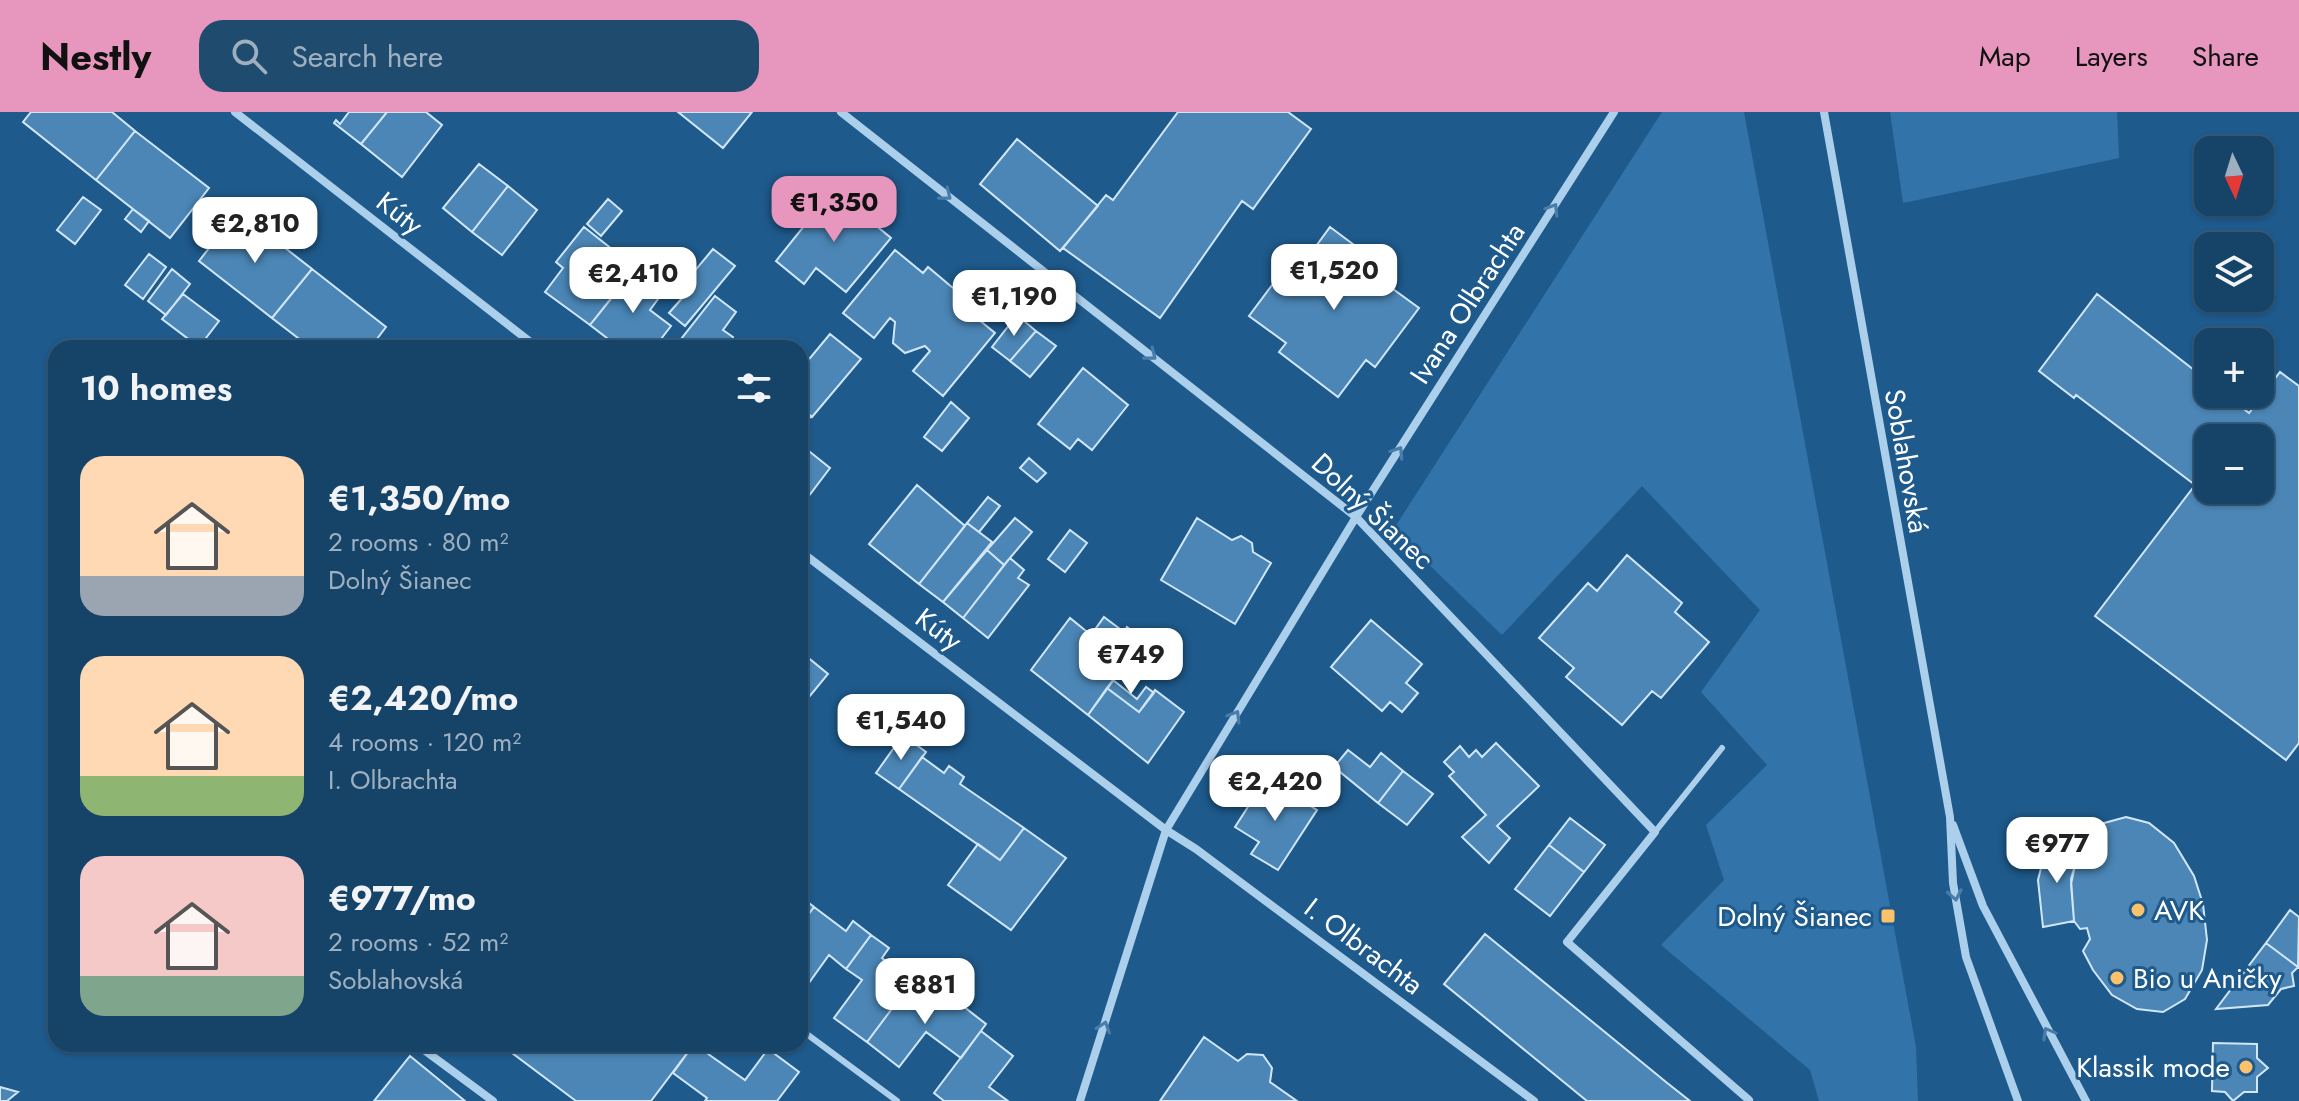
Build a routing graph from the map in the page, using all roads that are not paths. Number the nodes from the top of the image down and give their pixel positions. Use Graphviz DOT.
graph roads {
  1 [pos="235,112"];
  2 [pos="841,112"];
  3 [pos="1614,112"];
  4 [pos="1824,112"];
  5 [pos="528,340"];
  6 [pos="1356,517"];
  7 [pos="808,557"];
  8 [pos="1722,748"];
  9 [pos="1950,817"];
  10 [pos="1166,830"];
  11 [pos="1655,832"];
  12 [pos="808,1035"];
  13 [pos="427,1052"];
  14 [pos="1749,1100"];
  15 [pos="493,1101"];
  16 [pos="897,1101"];
  17 [pos="1080,1101"];
  18 [pos="1534,1101"];
  19 [pos="2018,1101"];
  20 [pos="2086,1101"];
  1 -- 5 [label="street, Kúty"];
  2 -- 6 [label="street, Dolný Šianec, one-way"];
  6 -- 3 [label="street, Ivana Olbrachta, one-way"];
  4 -- 9 [label="street, Soblahovská"];
  10 -- 6 [label="street, one-way"];
  6 -- 11 [label="street, Dolný Šianec"];
  7 -- 10 [label="street, Kúty"];
  8 -- 11 [label="lane"];
  9 -- 19 [label="street, Soblahovská, one-way"];
  20 -- 9 [label="street, Soblahovská, one-way"];
  17 -- 10 [label="street, one-way"];
  10 -- 18 [label="street, I. Olbrachta"];
  11 -- 14 [label="street"];
  12 -- 16 [label="lane"];
  13 -- 15 [label="street"];
}
